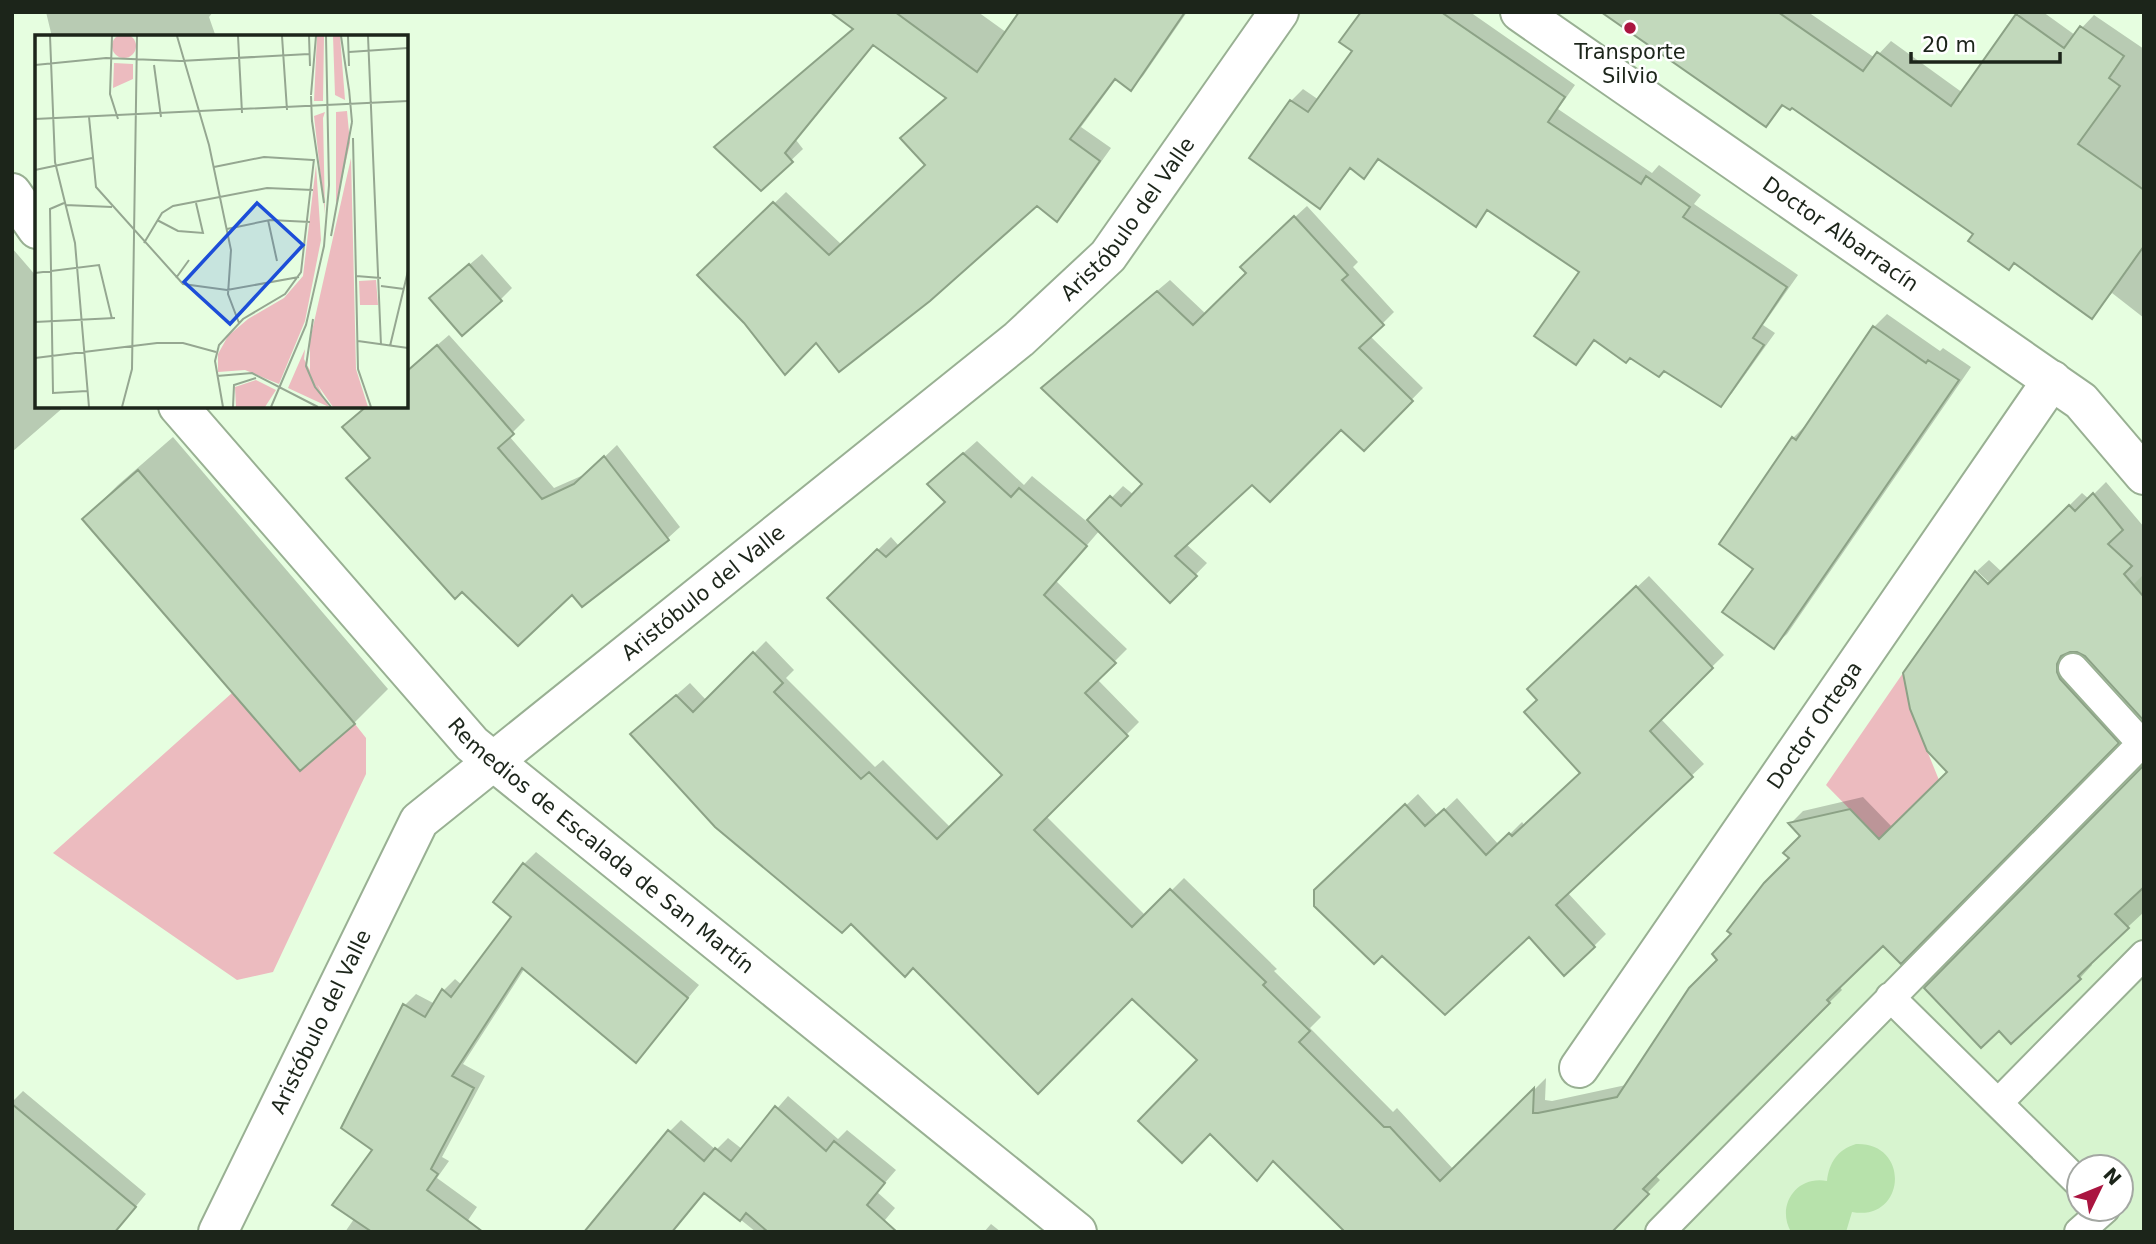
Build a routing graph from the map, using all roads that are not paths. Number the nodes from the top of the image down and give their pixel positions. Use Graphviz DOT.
graph roads {
  1 [pos="1279,12"];
  2 [pos="1520,12"];
  3 [pos="12,193"];
  4 [pos="35,226"];
  5 [pos="2052,380"];
  6 [pos="180,408"];
  7 [pos="2144,475"];
  8 [pos="2073,668"];
  9 [pos="2143,745"];
  10 [pos="493,762"];
  11 [pos="2144,955"];
  12 [pos="1890,997"];
  13 [pos="1579,1068"];
  14 [pos="1998,1103"];
  15 [pos="2065,1169"];
  16 [pos="218,1232"];
  17 [pos="1077,1232"];
  18 [pos="1660,1232"];
  1 -- 10 [label="street, Aristóbulo del Valle"];
  2 -- 5 [label="street, Doctor Albarracín"];
  3 -- 4 [label="street"];
  5 -- 7 [label="street, Doctor Albarracín"];
  5 -- 13 [label="street, Doctor Ortega"];
  6 -- 10 [label="street, Remedios de Escalada de San Martín"];
  8 -- 9 [label="lane"];
  9 -- 12 [label="lane"];
  10 -- 16 [label="street, Aristóbulo del Valle"];
  10 -- 17 [label="street, Remedios de Escalada de San Martín"];
  11 -- 14 [label="lane"];
  12 -- 14 [label="lane"];
  12 -- 18 [label="lane"];
  14 -- 15 [label="lane"];
}
